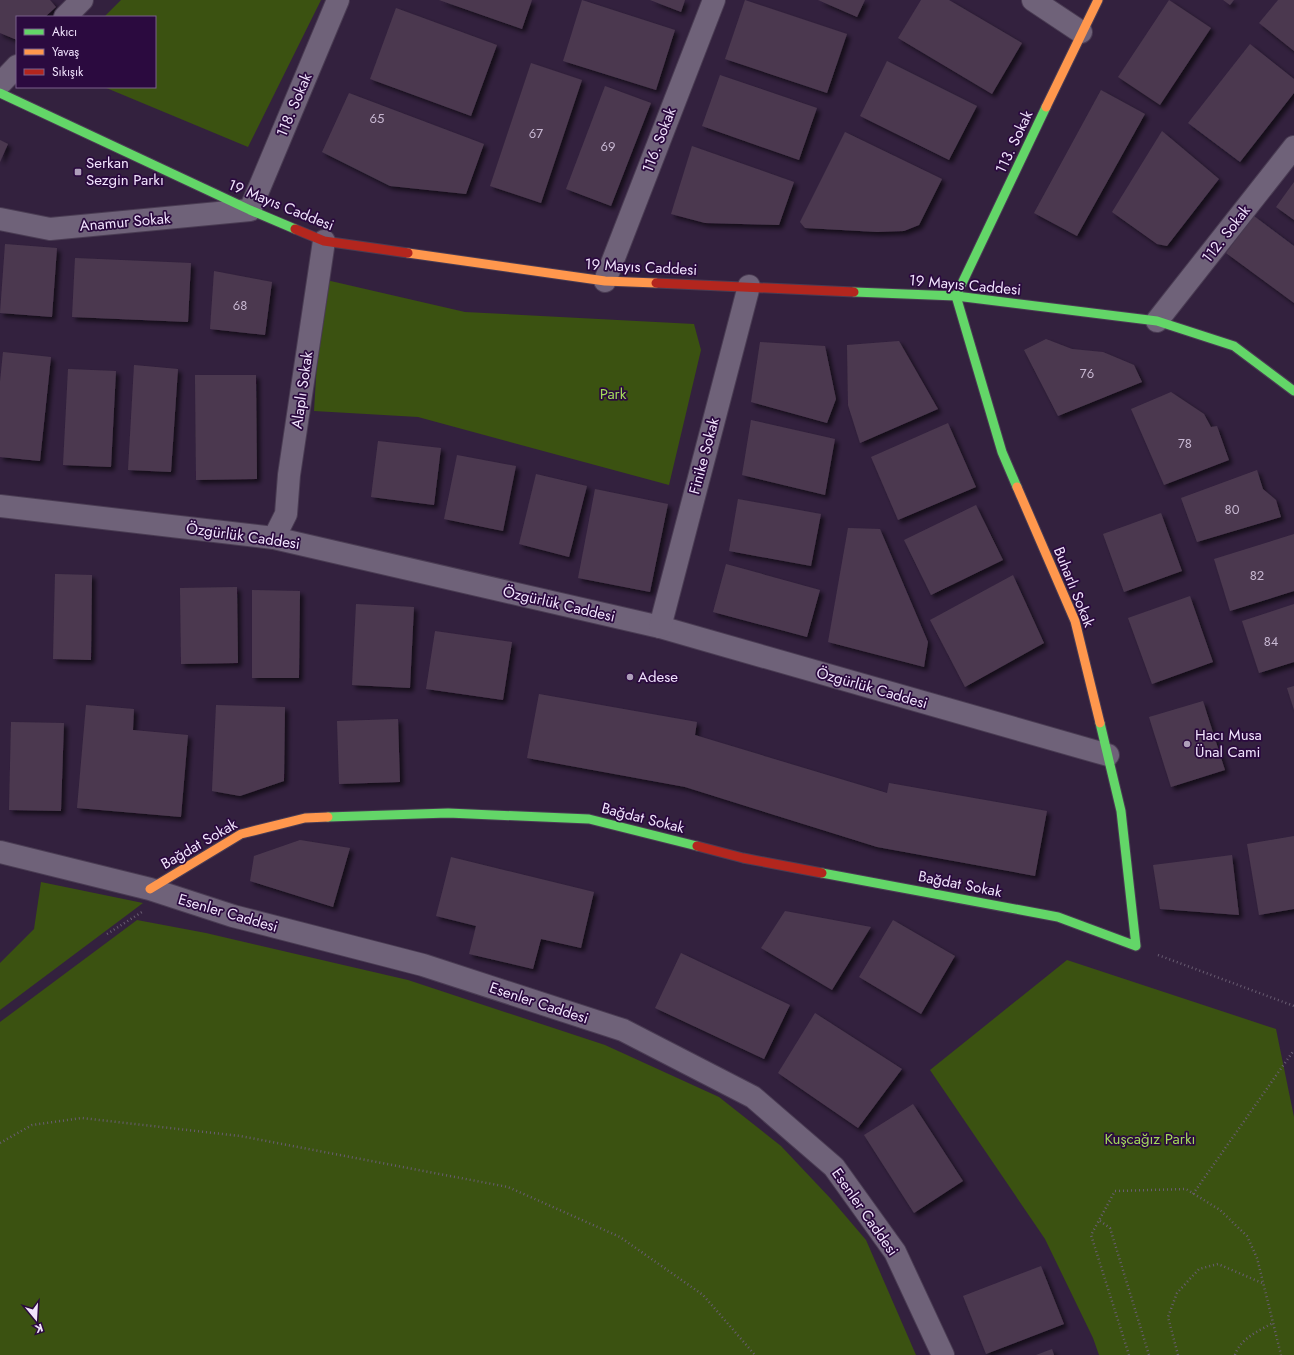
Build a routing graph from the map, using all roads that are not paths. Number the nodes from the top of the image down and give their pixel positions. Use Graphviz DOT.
graph roads {
  1 [pos="82,0"];
  2 [pos="338,0"];
  3 [pos="714,0"];
  4 [pos="1034,0"];
  5 [pos="1098,0"];
  6 [pos="66,16"];
  7 [pos="1081,32"];
  8 [pos="16,67"];
  9 [pos="0,84"];
  10 [pos="0,93"];
  11 [pos="1294,147"];
  12 [pos="250,210"];
  13 [pos="0,219"];
  14 [pos="324,241"];
  15 [pos="605,281"];
  16 [pos="749,286"];
  17 [pos="956,296"];
  18 [pos="1157,321"];
  19 [pos="1294,391"];
  20 [pos="0,506"];
  21 [pos="274,538"];
  22 [pos="660,627"];
  23 [pos="1108,755"];
  24 [pos="0,852"];
  25 [pos="150,889"];
  26 [pos="1136,946"];
  27 [pos="943,1355"];
  1 -- 6 [label="street"];
  2 -- 12 [label="street, 118. Sokak"];
  3 -- 15 [label="street, 116. Sokak"];
  4 -- 7 [label="street"];
  5 -- 7 [label="street, 113. Sokak"];
  7 -- 17 [label="street, 113. Sokak"];
  8 -- 9 [label="street"];
  10 -- 12 [label="street, 19 Mayıs Caddesi"];
  11 -- 18 [label="street, 112. Sokak"];
  12 -- 13 [label="street, Anamur Sokak"];
  12 -- 14 [label="street, 19 Mayıs Caddesi"];
  14 -- 15 [label="street, 19 Mayıs Caddesi"];
  14 -- 21 [label="street, Alaplı Sokak"];
  15 -- 16 [label="street, 19 Mayıs Caddesi"];
  16 -- 17 [label="street, 19 Mayıs Caddesi"];
  16 -- 22 [label="street, Finike Sokak"];
  17 -- 18 [label="street, 19 Mayıs Caddesi"];
  17 -- 23 [label="street, Buharlı Sokak"];
  18 -- 19 [label="street, 19 Mayıs Caddesi"];
  20 -- 21 [label="street, Özgürlük Caddesi"];
  21 -- 22 [label="street, Özgürlük Caddesi"];
  22 -- 23 [label="street, Özgürlük Caddesi"];
  23 -- 26 [label="street, Buharlı Sokak"];
  24 -- 25 [label="street, Esenler Caddesi"];
  25 -- 26 [label="street, Bağdat Sokak"];
  25 -- 27 [label="street, Esenler Caddesi"];
}
